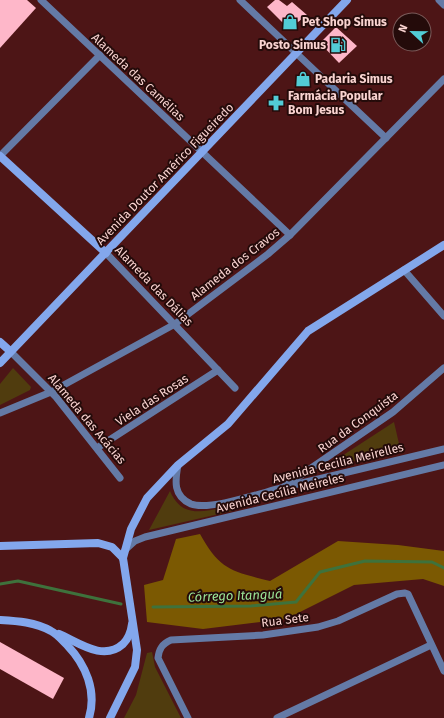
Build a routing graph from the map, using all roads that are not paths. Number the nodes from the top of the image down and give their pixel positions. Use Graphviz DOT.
graph roads {
  1 [pos="41,0"];
  2 [pos="240,0"];
  3 [pos="347,0"];
  4 [pos="439,0"];
  5 [pos="444,5"];
  6 [pos="296,54"];
  7 [pos="100,56"];
  8 [pos="444,79"];
  9 [pos="386,138"];
  10 [pos="202,153"];
  11 [pos="0,156"];
  12 [pos="290,235"];
  13 [pos="444,245"];
  14 [pos="106,253"];
  15 [pos="404,270"];
  16 [pos="444,316"];
  17 [pos="175,324"];
  18 [pos="0,342"];
  19 [pos="10,351"];
  20 [pos="1,363"];
  21 [pos="444,368"];
  22 [pos="218,370"];
  23 [pos="236,388"];
  24 [pos="51,392"];
  25 [pos="0,413"];
  26 [pos="97,448"];
  27 [pos="444,448"];
  28 [pos="444,464"];
  29 [pos="178,465"];
  30 [pos="120,478"];
  31 [pos="281,488"];
  32 [pos="238,500"];
  33 [pos="241,514"];
  34 [pos="0,546"];
  35 [pos="124,554"];
  36 [pos="131,608"];
  37 [pos="0,620"];
  38 [pos="52,631"];
  39 [pos="431,645"];
  40 [pos="442,662"];
  41 [pos="444,671"];
  42 [pos="89,718"];
  43 [pos="110,718"];
  44 [pos="188,718"];
  45 [pos="277,718"];
  1 -- 7 [label="street, Alameda das Camélias"];
  2 -- 6 [label="street"];
  3 -- 6 [label="main road, Avenida Doutor Américo Figueiredo"];
  4 -- 5 [label="street"];
  6 -- 9 [label="street"];
  6 -- 10 [label="main road, Avenida Doutor Américo Figueiredo"];
  7 -- 10 [label="street, Alameda das Camélias"];
  7 -- 11 [label="street"];
  8 -- 9 [label="street, Alameda dos Cravos"];
  9 -- 12 [label="street, Alameda dos Cravos"];
  10 -- 12 [label="street, Alameda das Camélias"];
  10 -- 14 [label="main road, Avenida Doutor Américo Figueiredo"];
  11 -- 14 [label="main road, Alameda das Dálias"];
  12 -- 17 [label="street, Alameda dos Cravos"];
  13 -- 15 [label="main road"];
  14 -- 17 [label="street, Alameda das Dálias"];
  14 -- 19 [label="main road, Avenida Doutor Américo Figueiredo"];
  15 -- 16 [label="street"];
  15 -- 29 [label="main road"];
  17 -- 22 [label="street, Alameda das Dálias"];
  17 -- 24 [label="street, Alameda dos Cravos"];
  18 -- 19 [label="main road, Alameda das Acácias"];
  19 -- 20 [label="main road, Avenida Doutor Américo Figueiredo"];
  19 -- 24 [label="street, Alameda das Acácias"];
  21 -- 31 [label="street, Rua da Conquista"];
  22 -- 23 [label="street, Alameda das Dálias"];
  22 -- 26 [label="street, Viela das Rosas"];
  24 -- 25 [label="street, Alameda dos Cravos"];
  24 -- 26 [label="street, Alameda das Acácias"];
  26 -- 30 [label="street, Alameda das Acácias"];
  27 -- 31 [label="street, Avenida Cecilia Meirelles"];
  28 -- 33 [label="street, Avenida Cecília Meireles"];
  29 -- 32 [label="street, Avenida Cecilia Meirelles"];
  29 -- 35 [label="main road"];
  31 -- 32 [label="street, Avenida Cecilia Meirelles"];
  32 -- 33 [label="street"];
  33 -- 35 [label="street, Avenida Cecília Meireles"];
  34 -- 35 [label="main road"];
  35 -- 36 [label="main road"];
  36 -- 38 [label="main road"];
  36 -- 43 [label="main road"];
  37 -- 38 [label="main road"];
  38 -- 42 [label="main road"];
  39 -- 40 [label="street"];
  39 -- 44 [label="street, Rua Sete"];
  39 -- 45 [label="street"];
  40 -- 41 [label="street"];
}
